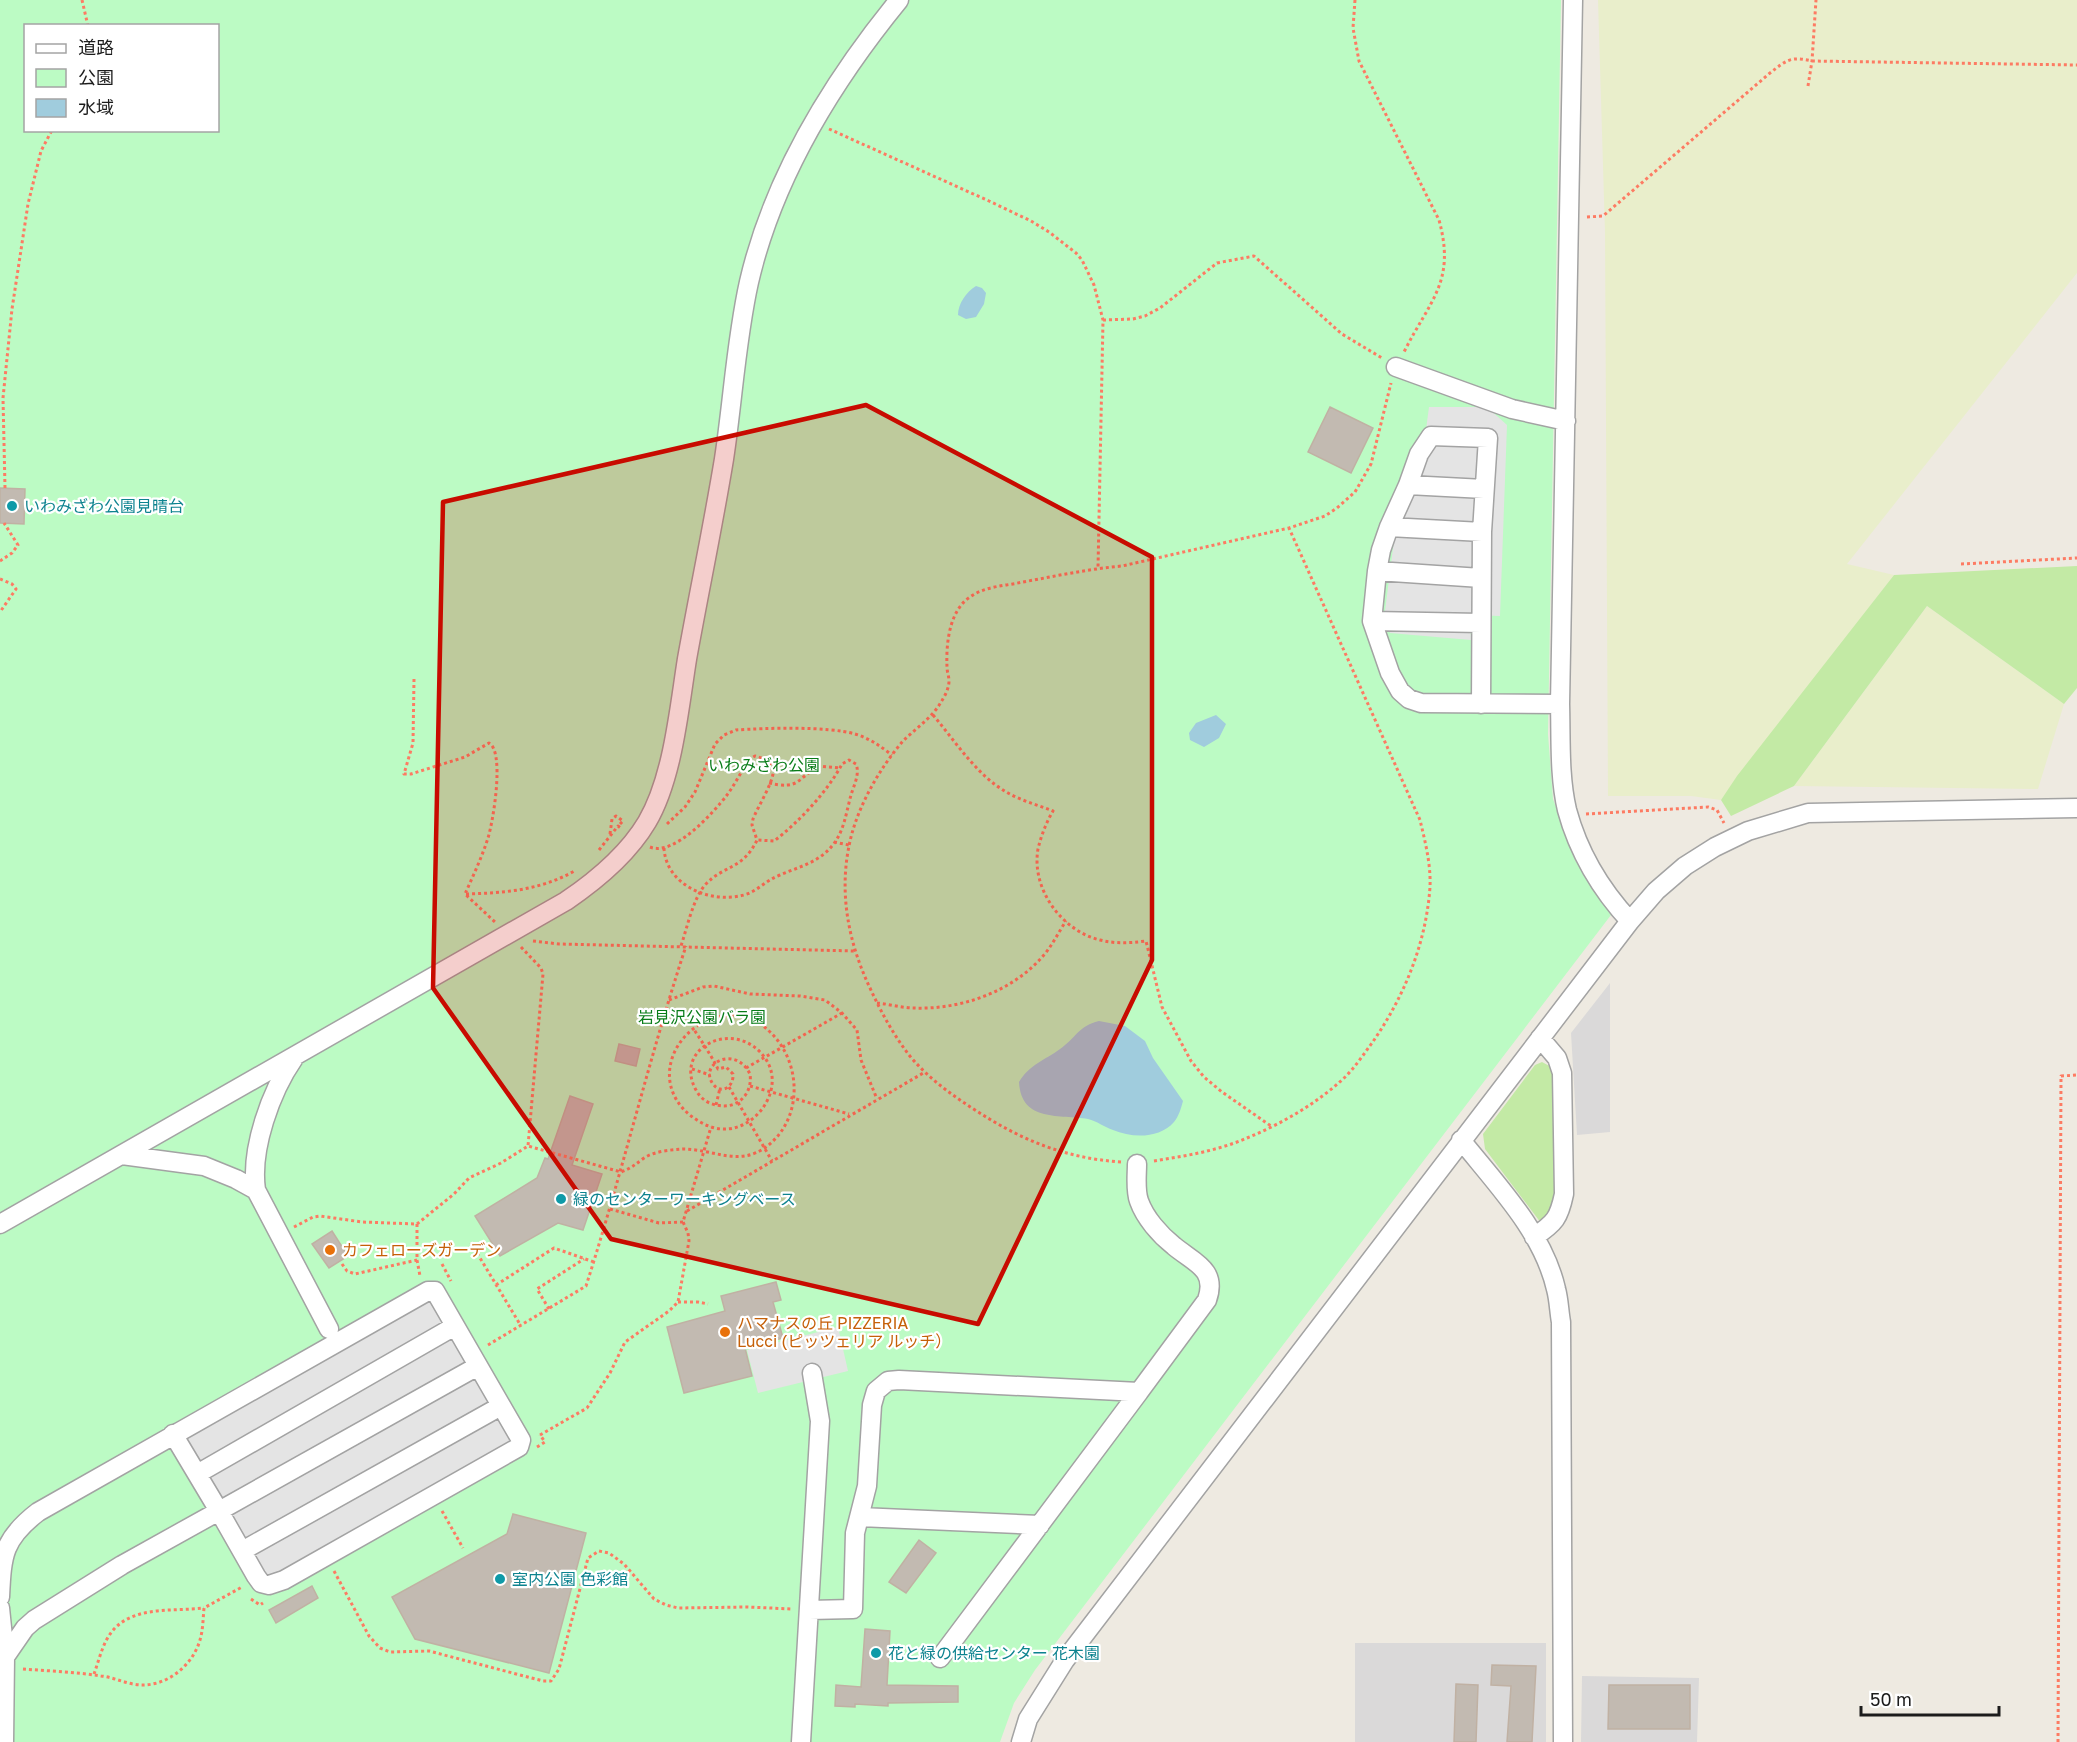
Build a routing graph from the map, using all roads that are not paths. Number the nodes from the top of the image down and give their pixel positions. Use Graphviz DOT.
graph roads {
  1 [pos="899,0"];
  2 [pos="1573,0"];
  3 [pos="1396,367"];
  4 [pos="1566,421"];
  5 [pos="1408,485"];
  6 [pos="1484,489"];
  7 [pos="1389,527"];
  8 [pos="1482,532"];
  9 [pos="1377,572"];
  10 [pos="1481,578"];
  11 [pos="1372,621"];
  12 [pos="1481,623"];
  13 [pos="1481,704"];
  14 [pos="1560,704"];
  15 [pos="2077,808"];
  16 [pos="1630,921"];
  17 [pos="1540,1038"];
  18 [pos="295,1057"];
  19 [pos="1461,1140"];
  20 [pos="122,1155"];
  21 [pos="1137,1164"];
  22 [pos="256,1190"];
  23 [pos="0,1224"];
  24 [pos="1534,1237"];
  25 [pos="454,1326"];
  26 [pos="329,1329"];
  27 [pos="478,1366"];
  28 [pos="812,1373"];
  29 [pos="1139,1392"];
  30 [pos="501,1406"];
  31 [pos="173,1434"];
  32 [pos="197,1474"];
  33 [pos="219,1511"];
  34 [pos="860,1517"];
  35 [pos="1040,1525"];
  36 [pos="242,1551"];
  37 [pos="0,1597"];
  38 [pos="0,1608"];
  39 [pos="809,1610"];
  40 [pos="940,1658"];
  41 [pos="5,1662"];
  42 [pos="4,1742"];
  43 [pos="801,1742"];
  44 [pos="1021,1742"];
  45 [pos="1563,1742"];
  1 -- 18 [label="street"];
  2 -- 4 [label="street"];
  3 -- 4 [label="street"];
  4 -- 14 [label="street"];
  5 -- 6 [label="street"];
  5 -- 6 [label="street"];
  5 -- 7 [label="street"];
  6 -- 8 [label="street"];
  7 -- 8 [label="street"];
  7 -- 9 [label="street"];
  8 -- 10 [label="street"];
  9 -- 10 [label="street"];
  9 -- 11 [label="street"];
  10 -- 12 [label="street"];
  11 -- 12 [label="street"];
  11 -- 13 [label="street"];
  12 -- 13 [label="street"];
  13 -- 14 [label="street"];
  14 -- 16 [label="street"];
  15 -- 16 [label="street"];
  16 -- 17 [label="street"];
  17 -- 19 [label="street"];
  17 -- 24 [label="street"];
  18 -- 20 [label="street"];
  18 -- 22 [label="street"];
  19 -- 24 [label="street"];
  19 -- 44 [label="street"];
  20 -- 22 [label="street"];
  20 -- 23 [label="street"];
  21 -- 29 [label="street"];
  22 -- 26 [label="street"];
  24 -- 45 [label="street"];
  25 -- 27 [label="street"];
  25 -- 31 [label="street"];
  25 -- 32 [label="street"];
  27 -- 30 [label="street"];
  27 -- 33 [label="street"];
  28 -- 39 [label="street"];
  29 -- 34 [label="street"];
  29 -- 35 [label="street"];
  30 -- 36 [label="street"];
  30 -- 36 [label="street"];
  31 -- 32 [label="street"];
  31 -- 37 [label="street"];
  32 -- 33 [label="street"];
  33 -- 36 [label="street"];
  33 -- 41 [label="street"];
  34 -- 35 [label="street"];
  34 -- 39 [label="street"];
  35 -- 40 [label="street"];
  38 -- 41 [label="street"];
  39 -- 43 [label="street"];
  41 -- 42 [label="street"];
}
